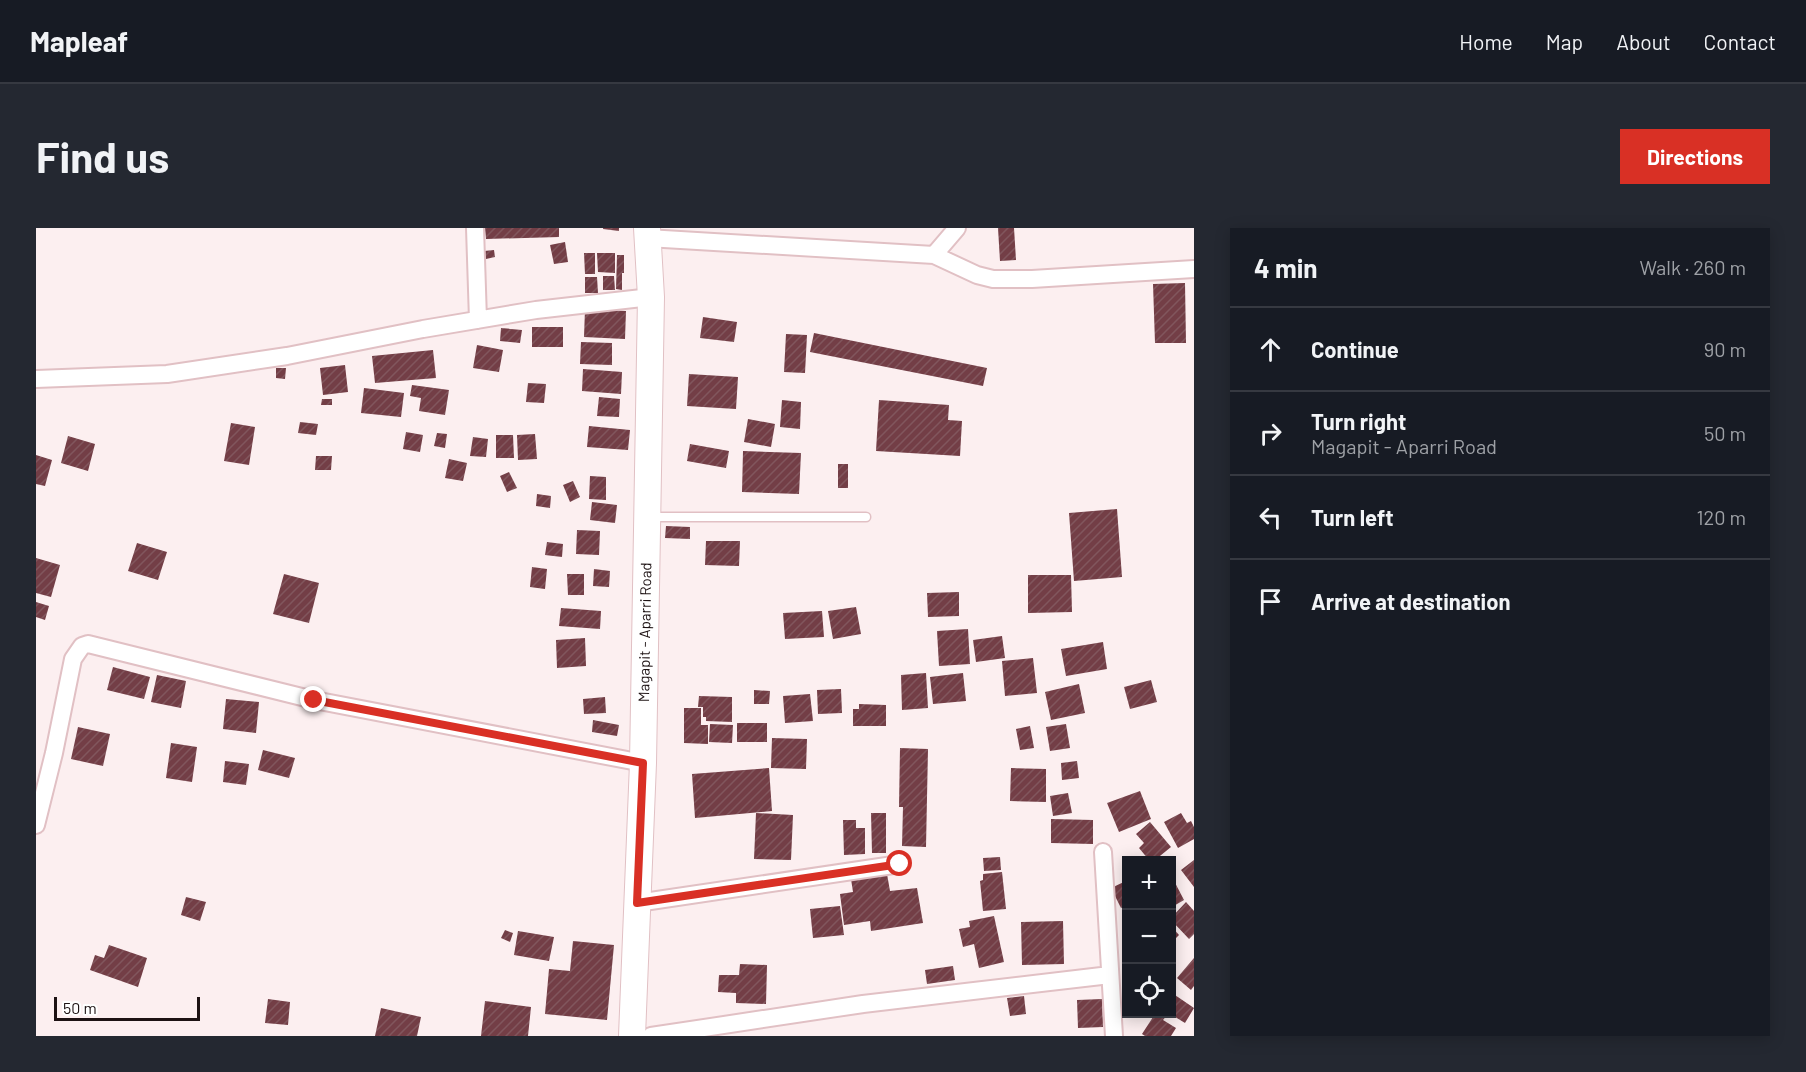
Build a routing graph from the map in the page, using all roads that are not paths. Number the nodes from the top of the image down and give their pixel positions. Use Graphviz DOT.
graph roads {
  1 [pos="475,228"];
  2 [pos="957,228"];
  3 [pos="647,233"];
  4 [pos="934,255"];
  5 [pos="1194,269"];
  6 [pos="651,297"];
  7 [pos="478,320"];
  8 [pos="36,379"];
  9 [pos="647,517"];
  10 [pos="866,517"];
  11 [pos="643,763"];
  12 [pos="36,825"];
  13 [pos="1103,852"];
  14 [pos="900,864"];
  15 [pos="637,903"];
  16 [pos="1110,975"];
  17 [pos="632,1036"];
  18 [pos="651,1036"];
  19 [pos="1114,1036"];
  1 -- 7 [label="street"];
  2 -- 4 [label="street"];
  3 -- 4 [label="street"];
  3 -- 6 [label="main road, Magapit - Aparri Road"];
  4 -- 5 [label="street"];
  6 -- 7 [label="street"];
  6 -- 9 [label="main road, Magapit - Aparri Road"];
  7 -- 8 [label="street"];
  9 -- 10 [label="lane"];
  9 -- 11 [label="main road, Magapit - Aparri Road"];
  11 -- 12 [label="street"];
  11 -- 15 [label="main road, Magapit - Aparri Road"];
  13 -- 16 [label="street"];
  14 -- 15 [label="street"];
  15 -- 17 [label="main road, Magapit - Aparri Road"];
  16 -- 18 [label="street"];
  16 -- 19 [label="street"];
}
